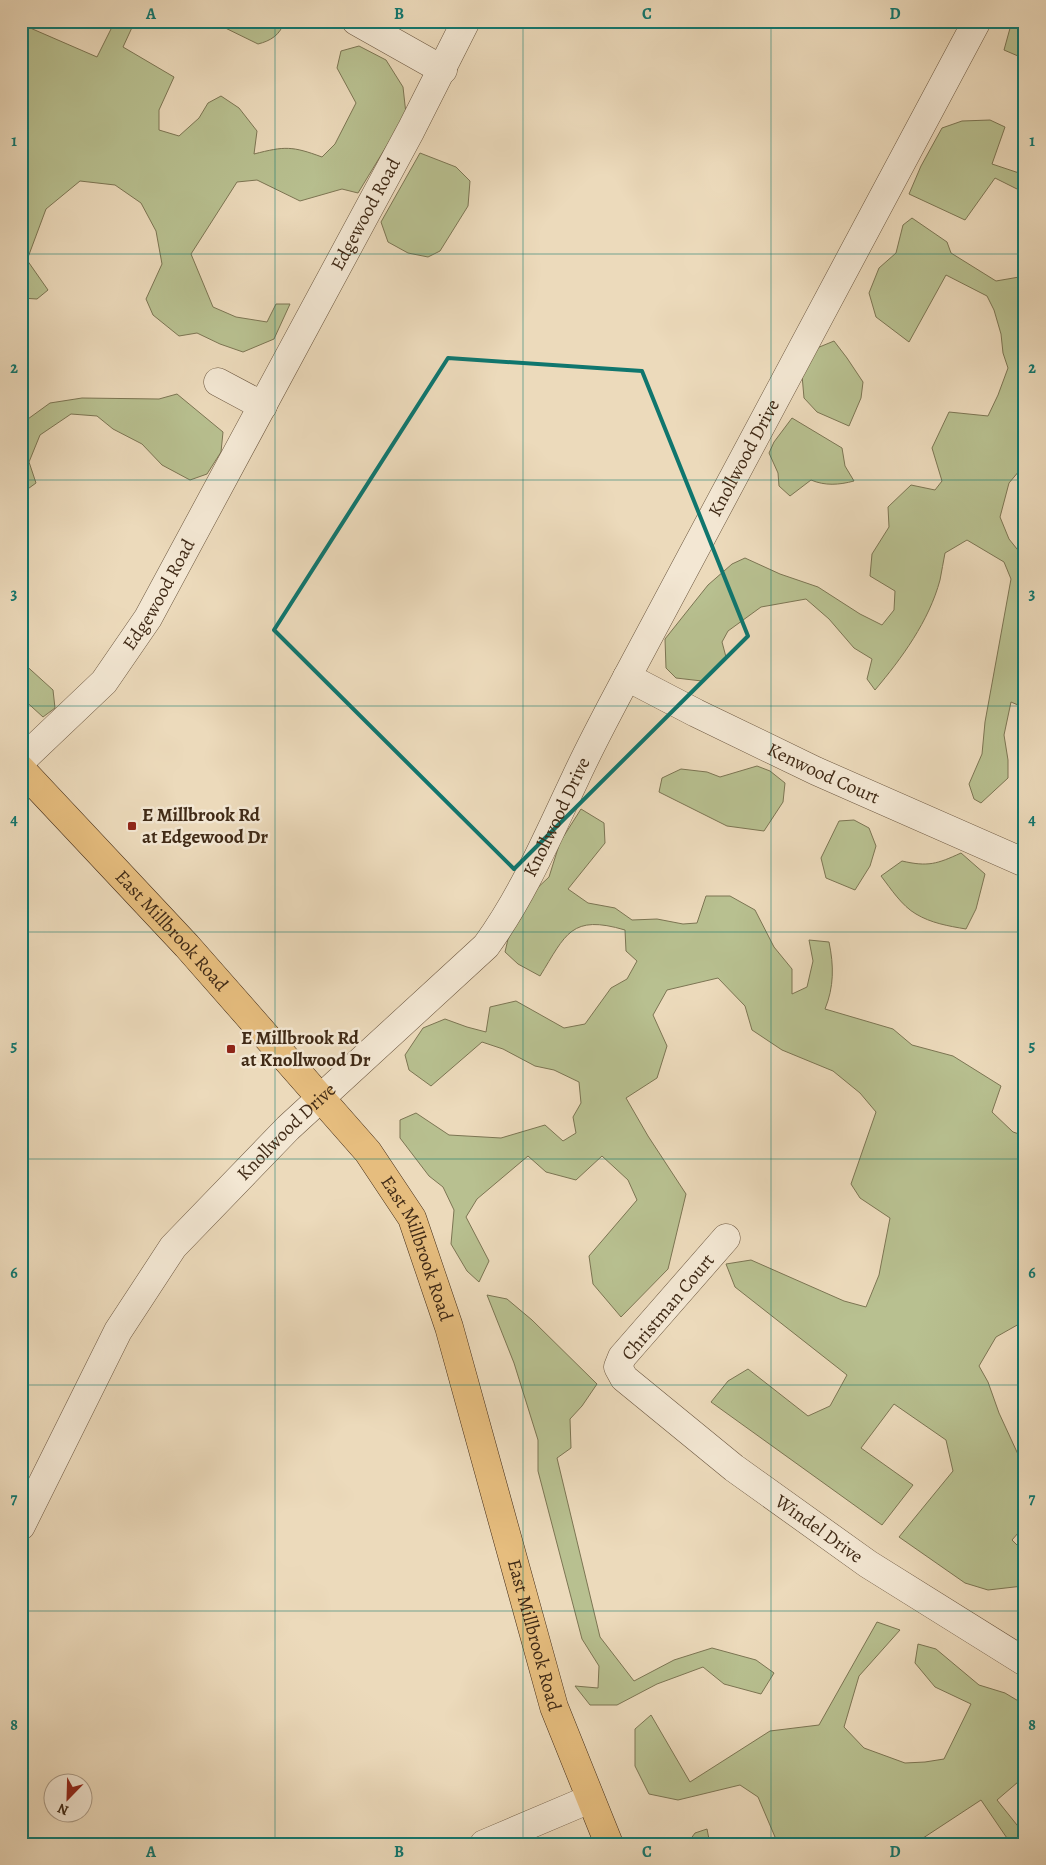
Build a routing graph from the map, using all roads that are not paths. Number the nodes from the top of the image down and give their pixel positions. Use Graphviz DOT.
graph roads {
  1 [pos="356,21"];
  2 [pos="466,21"];
  3 [pos="977,21"];
  4 [pos="443,70"];
  5 [pos="218,382"];
  6 [pos="263,406"];
  7 [pos="626,677"];
  8 [pos="21,761"];
  9 [pos="21,769"];
  10 [pos="1025,862"];
  11 [pos="320,1099"];
  12 [pos="726,1238"];
  13 [pos="624,1378"];
  14 [pos="21,1526"];
  15 [pos="1025,1662"];
  16 [pos="590,1800"];
  17 [pos="484,1844"];
  18 [pos="608,1844"];
  1 -- 4 [label="street"];
  2 -- 4 [label="street, Edgewood Road"];
  3 -- 7 [label="street, Knollwood Drive"];
  4 -- 6 [label="street, Edgewood Road"];
  5 -- 6 [label="street"];
  6 -- 8 [label="street, Edgewood Road"];
  7 -- 10 [label="street, Kenwood Court"];
  7 -- 11 [label="street, Knollwood Drive"];
  9 -- 11 [label="main road, East Millbrook Road"];
  11 -- 14 [label="street, Knollwood Drive"];
  11 -- 16 [label="main road, East Millbrook Road"];
  12 -- 13 [label="street, Christman Court"];
  13 -- 15 [label="street, Windel Drive"];
  16 -- 17 [label="street"];
  16 -- 18 [label="main road, East Millbrook Road"];
}
